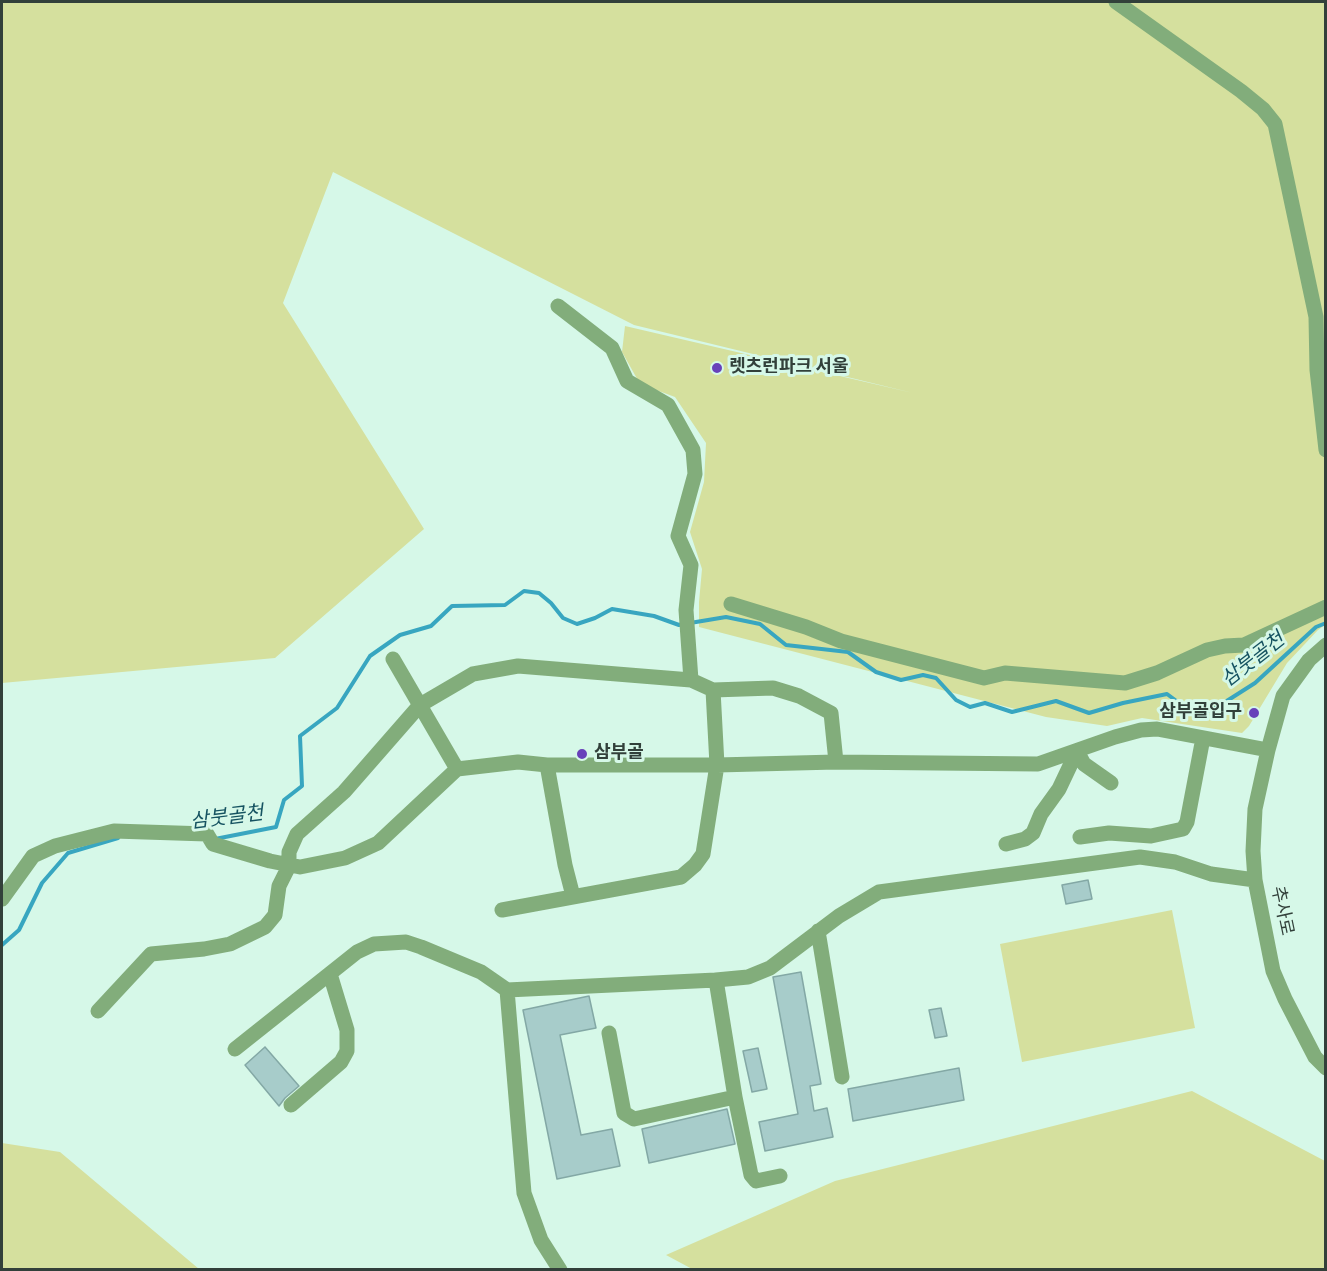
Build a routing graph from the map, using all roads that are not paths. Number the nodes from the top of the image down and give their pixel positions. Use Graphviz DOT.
graph roads {
  1 [pos="1116,2"];
  2 [pos="558,306"];
  3 [pos="1326,450"];
  4 [pos="731,604"];
  5 [pos="1326,607"];
  6 [pos="1326,645"];
  7 [pos="393,659"];
  8 [pos="691,680"];
  9 [pos="713,690"];
  10 [pos="420,705"];
  11 [pos="1203,738"];
  12 [pos="1268,750"];
  13 [pos="1077,751"];
  14 [pos="836,762"];
  15 [pos="547,765"];
  16 [pos="717,765"];
  17 [pos="457,769"];
  18 [pos="1111,783"];
  19 [pos="1080,837"];
  20 [pos="1006,844"];
  21 [pos="289,866"];
  22 [pos="1255,880"];
  23 [pos="573,896"];
  24 [pos="2,899"];
  25 [pos="502,910"];
  26 [pos="818,931"];
  27 [pos="330,974"];
  28 [pos="716,980"];
  29 [pos="507,990"];
  30 [pos="98,1011"];
  31 [pos="609,1033"];
  32 [pos="236,1049"];
  33 [pos="1326,1068"];
  34 [pos="842,1077"];
  35 [pos="735,1097"];
  36 [pos="291,1106"];
  37 [pos="780,1176"];
  38 [pos="560,1269"];
  1 -- 3 [label="street"];
  2 -- 8 [label="street"];
  4 -- 5 [label="street"];
  6 -- 12 [label="street, 추사로"];
  7 -- 10 [label="street"];
  8 -- 9 [label="street"];
  8 -- 10 [label="street"];
  9 -- 14 [label="street"];
  9 -- 16 [label="street"];
  10 -- 17 [label="street"];
  10 -- 21 [label="street"];
  11 -- 12 [label="street"];
  11 -- 13 [label="street"];
  11 -- 19 [label="street"];
  12 -- 22 [label="street, 추사로"];
  13 -- 14 [label="street"];
  13 -- 18 [label="street"];
  13 -- 20 [label="street"];
  14 -- 16 [label="street"];
  15 -- 16 [label="street"];
  15 -- 17 [label="street"];
  15 -- 23 [label="street"];
  16 -- 23 [label="street"];
  17 -- 21 [label="street"];
  21 -- 24 [label="street"];
  21 -- 30 [label="street"];
  22 -- 26 [label="street"];
  22 -- 33 [label="street, 추사로"];
  23 -- 25 [label="street"];
  26 -- 28 [label="street"];
  26 -- 34 [label="street"];
  27 -- 29 [label="street"];
  27 -- 32 [label="street"];
  27 -- 36 [label="street"];
  28 -- 29 [label="street"];
  28 -- 35 [label="street"];
  29 -- 38 [label="street"];
  31 -- 35 [label="street"];
  35 -- 37 [label="street"];
}
